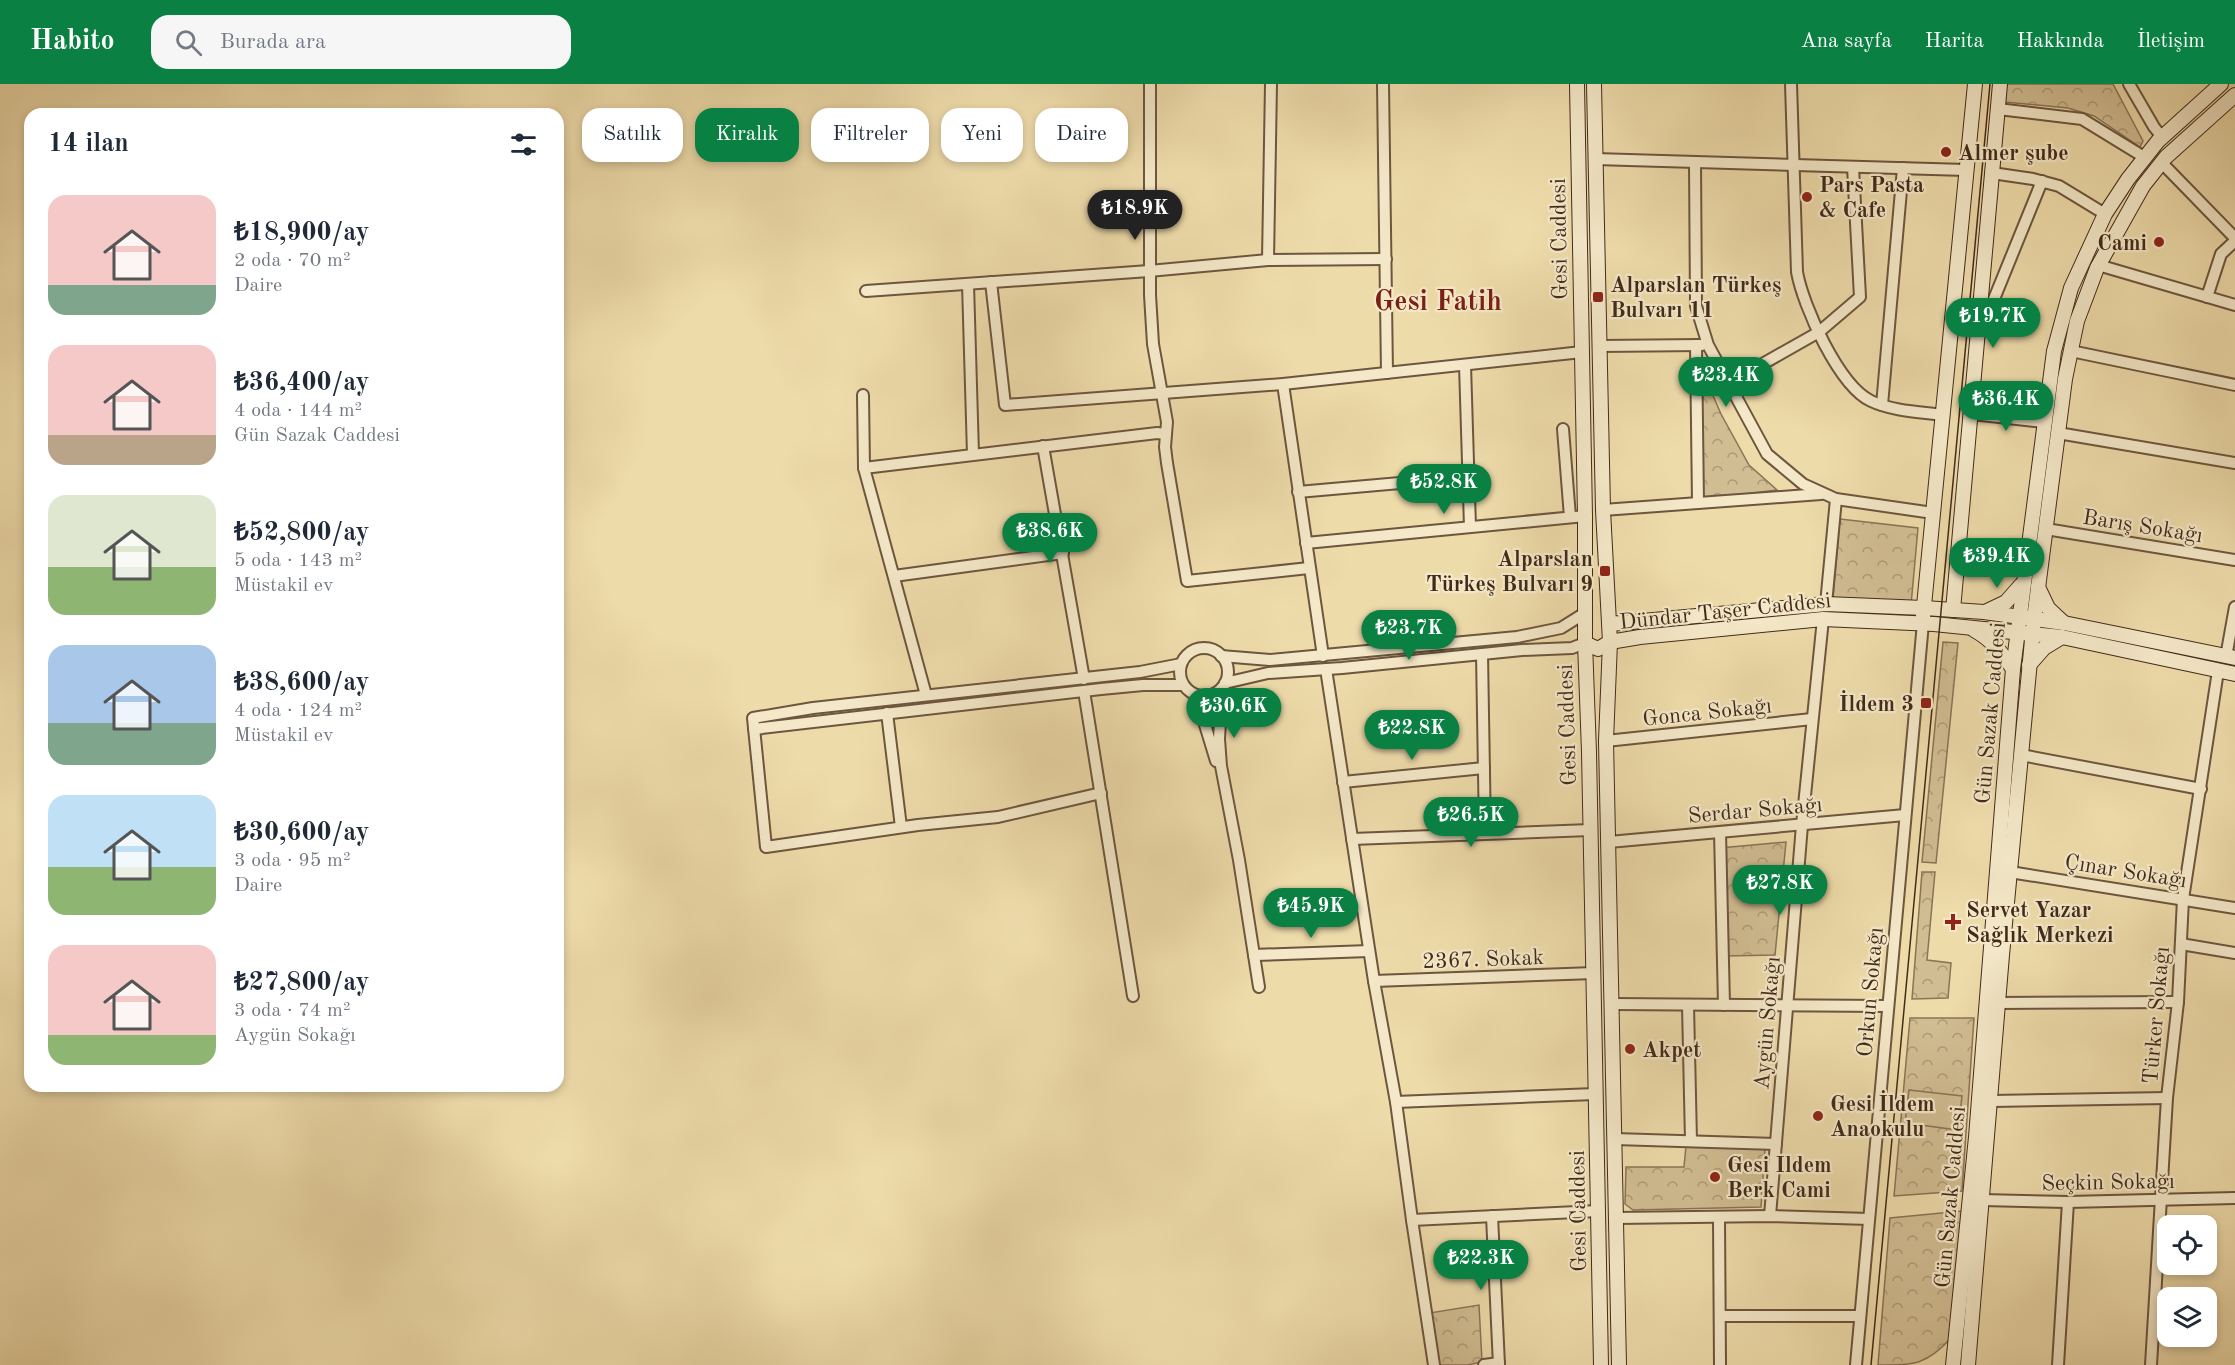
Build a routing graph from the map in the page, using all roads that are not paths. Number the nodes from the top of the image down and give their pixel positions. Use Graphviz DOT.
graph roads {
  1 [pos="1150,84"];
  2 [pos="1271,84"];
  3 [pos="1383,84"];
  4 [pos="1577,84"];
  5 [pos="1594,84"];
  6 [pos="1791,84"];
  7 [pos="1975,84"];
  8 [pos="2000,84"];
  9 [pos="2129,84"];
  10 [pos="2221,84"];
  11 [pos="2235,95"];
  12 [pos="1998,109"];
  13 [pos="2162,137"];
  14 [pos="2144,157"];
  15 [pos="1595,159"];
  16 [pos="1695,162"];
  17 [pos="2162,163"];
  18 [pos="1795,165"];
  19 [pos="1853,167"];
  20 [pos="1903,168"];
  21 [pos="1966,170"];
  22 [pos="1992,173"];
  23 [pos="2042,181"];
  24 [pos="2105,214"];
  25 [pos="2235,240"];
  26 [pos="1268,260"];
  27 [pos="1386,260"];
  28 [pos="2098,265"];
  29 [pos="1149,271"];
  30 [pos="991,282"];
  31 [pos="968,284"];
  32 [pos="866,291"];
  33 [pos="2207,297"];
  34 [pos="2235,305"];
  35 [pos="1819,332"];
  36 [pos="1978,339"];
  37 [pos="1696,345"];
  38 [pos="1708,345"];
  39 [pos="1599,346"];
  40 [pos="2071,351"];
  41 [pos="1582,352"];
  42 [pos="1465,365"];
  43 [pos="1387,373"];
  44 [pos="1729,383"];
  45 [pos="1283,384"];
  46 [pos="2235,385"];
  47 [pos="1161,394"];
  48 [pos="863,395"];
  49 [pos="1882,405"];
  50 [pos="1972,414"];
  51 [pos="1943,415"];
  52 [pos="2044,422"];
  53 [pos="1563,429"];
  54 [pos="2058,433"];
  55 [pos="1166,434"];
  56 [pos="1043,446"];
  57 [pos="973,454"];
  58 [pos="2235,463"];
  59 [pos="864,468"];
  60 [pos="1468,477"];
  61 [pos="1298,492"];
  62 [pos="1822,494"];
  63 [pos="1836,499"];
  64 [pos="1698,503"];
  65 [pos="1603,510"];
  66 [pos="1933,513"];
  67 [pos="1585,516"];
  68 [pos="1570,517"];
  69 [pos="1470,527"];
  70 [pos="2046,529"];
  71 [pos="1306,543"];
  72 [pos="1063,553"];
  73 [pos="2235,560"];
  74 [pos="1309,568"];
  75 [pos="894,576"];
  76 [pos="2023,583"];
  77 [pos="2038,586"];
  78 [pos="1826,604"];
  79 [pos="2235,607"];
  80 [pos="1924,608"];
  81 [pos="1953,610"];
  82 [pos="1984,612"];
  83 [pos="1585,619"];
  84 [pos="1823,619"];
  85 [pos="2034,619"];
  86 [pos="1923,623"];
  87 [pos="1610,624"];
  88 [pos="2018,624"];
  89 [pos="1969,627"];
  90 [pos="2063,630"];
  91 [pos="2033,633"];
  92 [pos="1610,642"];
  93 [pos="1585,643"];
  94 [pos="1482,654"];
  95 [pos="1221,656"];
  96 [pos="1323,656"];
  97 [pos="2231,657"];
  98 [pos="1181,664"];
  99 [pos="2030,665"];
  100 [pos="1326,669"];
  101 [pos="2013,669"];
  102 [pos="2218,671"];
  103 [pos="2235,674"];
  104 [pos="1084,679"];
  105 [pos="1184,686"];
  106 [pos="1223,686"];
  107 [pos="1084,691"];
  108 [pos="926,695"];
  109 [pos="1196,695"];
  110 [pos="887,713"];
  111 [pos="1812,719"];
  112 [pos="754,729"];
  113 [pos="1606,741"];
  114 [pos="2021,755"];
  115 [pos="1484,768"];
  116 [pos="1343,782"];
  117 [pos="2201,789"];
  118 [pos="1101,793"];
  119 [pos="1226,793"];
  120 [pos="1905,815"];
  121 [pos="1802,825"];
  122 [pos="901,827"];
  123 [pos="1590,830"];
  124 [pos="1720,832"];
  125 [pos="1485,833"];
  126 [pos="1352,839"];
  127 [pos="1609,842"];
  128 [pos="2010,872"];
  129 [pos="2183,899"];
  130 [pos="2235,908"];
  131 [pos="2181,944"];
  132 [pos="1369,951"];
  133 [pos="2235,953"];
  134 [pos="1254,955"];
  135 [pos="1594,973"];
  136 [pos="1374,981"];
  137 [pos="1259,987"];
  138 [pos="1133,996"];
  139 [pos="2178,1002"];
  140 [pos="1999,1003"];
  141 [pos="1613,1004"];
  142 [pos="1688,1005"];
  143 [pos="1724,1005"];
  144 [pos="1787,1005"];
  145 [pos="1888,1006"];
  146 [pos="1595,1094"];
  147 [pos="2168,1098"];
  148 [pos="1992,1101"];
  149 [pos="1396,1102"];
  150 [pos="1615,1139"];
  151 [pos="1691,1141"];
  152 [pos="1776,1144"];
  153 [pos="2235,1198"];
  154 [pos="1982,1200"];
  155 [pos="2162,1200"];
  156 [pos="2068,1202"];
  157 [pos="1598,1211"];
  158 [pos="1492,1216"];
  159 [pos="1770,1216"];
  160 [pos="1617,1218"];
  161 [pos="1719,1218"];
  162 [pos="1869,1219"];
  163 [pos="1412,1220"];
  164 [pos="1720,1316"];
  165 [pos="1860,1316"];
  166 [pos="1499,1364"];
  167 [pos="1434,1365"];
  168 [pos="1484,1365"];
  169 [pos="1601,1365"];
  170 [pos="1619,1365"];
  171 [pos="1720,1365"];
  172 [pos="1856,1365"];
  173 [pos="1953,1365"];
  174 [pos="1968,1365"];
  175 [pos="2058,1365"];
  176 [pos="2151,1365"];
  1 -- 29 [label="street"];
  2 -- 26 [label="street"];
  3 -- 27 [label="street"];
  4 -- 41 [label="street, Gesi Caddesi"];
  5 -- 15 [label="street, Gesi Caddesi"];
  6 -- 18 [label="street"];
  7 -- 21 [label="street"];
  8 -- 12 [label="street"];
  9 -- 13 [label="street"];
  10 -- 13 [label="street, Gün Sazak Caddesi"];
  11 -- 17 [label="street, Gün Sazak Caddesi"];
  12 -- 14 [label="street"];
  12 -- 22 [label="street"];
  13 -- 14 [label="street, Gün Sazak Caddesi"];
  14 -- 24 [label="street, Gün Sazak Caddesi"];
  15 -- 16 [label="street"];
  15 -- 39 [label="street, Gesi Caddesi"];
  16 -- 18 [label="street"];
  16 -- 38 [label="street"];
  17 -- 25 [label="street"];
  17 -- 28 [label="street, Gün Sazak Caddesi"];
  18 -- 19 [label="street"];
  18 -- 35 [label="street"];
  19 -- 20 [label="street"];
  19 -- 35 [label="street"];
  20 -- 21 [label="street"];
  20 -- 49 [label="street"];
  21 -- 51 [label="street"];
  22 -- 23 [label="street"];
  22 -- 36 [label="street"];
  23 -- 24 [label="street"];
  23 -- 36 [label="street"];
  24 -- 52 [label="street, Gün Sazak Caddesi"];
  25 -- 33 [label="street"];
  26 -- 27 [label="street"];
  26 -- 29 [label="street"];
  27 -- 43 [label="street"];
  28 -- 33 [label="street"];
  28 -- 40 [label="street, Gün Sazak Caddesi"];
  29 -- 30 [label="street"];
  29 -- 47 [label="street"];
  30 -- 31 [label="street"];
  30 -- 47 [label="street"];
  31 -- 32 [label="street"];
  31 -- 57 [label="street"];
  33 -- 34 [label="street"];
  35 -- 44 [label="street"];
  35 -- 49 [label="street"];
  36 -- 50 [label="street"];
  37 -- 38 [label="street"];
  37 -- 39 [label="street"];
  37 -- 64 [label="street"];
  38 -- 44 [label="street"];
  39 -- 65 [label="street, Gesi Caddesi"];
  40 -- 46 [label="street"];
  40 -- 54 [label="street, Gün Sazak Caddesi"];
  41 -- 42 [label="street"];
  41 -- 67 [label="street, Gesi Caddesi"];
  42 -- 43 [label="street"];
  42 -- 60 [label="street"];
  43 -- 45 [label="street"];
  44 -- 62 [label="street"];
  45 -- 47 [label="street"];
  45 -- 61 [label="street"];
  47 -- 55 [label="street"];
  48 -- 59 [label="street"];
  49 -- 51 [label="street"];
  50 -- 52 [label="street"];
  50 -- 81 [label="street"];
  51 -- 66 [label="street"];
  52 -- 76 [label="street, Gün Sazak Caddesi"];
  53 -- 68 [label="street"];
  54 -- 58 [label="street"];
  54 -- 70 [label="street, Gün Sazak Caddesi"];
  55 -- 56 [label="street"];
  55 -- 74 [label="street"];
  56 -- 57 [label="street"];
  56 -- 72 [label="street"];
  57 -- 59 [label="street"];
  59 -- 75 [label="street"];
  60 -- 61 [label="street"];
  60 -- 69 [label="street"];
  61 -- 71 [label="street"];
  62 -- 63 [label="street"];
  62 -- 64 [label="street"];
  63 -- 66 [label="street"];
  63 -- 78 [label="street"];
  64 -- 65 [label="street"];
  65 -- 87 [label="street, Gesi Caddesi"];
  66 -- 80 [label="street"];
  67 -- 68 [label="street"];
  67 -- 83 [label="street, Gesi Caddesi"];
  68 -- 69 [label="street"];
  69 -- 71 [label="street"];
  70 -- 73 [label="street, Barış Sokağı"];
  70 -- 77 [label="street, Gün Sazak Caddesi"];
  71 -- 74 [label="street"];
  72 -- 75 [label="street"];
  72 -- 104 [label="street"];
  74 -- 96 [label="street"];
  75 -- 108 [label="street"];
  76 -- 82 [label="street"];
  76 -- 88 [label="street, Gün Sazak Caddesi"];
  77 -- 85 [label="street, Gün Sazak Caddesi"];
  77 -- 90 [label="street"];
  78 -- 80 [label="street, Dündar Taşer Caddesi"];
  78 -- 87 [label="street, Dündar Taşer Caddesi"];
  79 -- 97 [label="street"];
  80 -- 81 [label="street, Dündar Taşer Caddesi"];
  80 -- 86 [label="street"];
  81 -- 82 [label="street, Dündar Taşer Caddesi"];
  82 -- 88 [label="street, Dündar Taşer Caddesi"];
  83 -- 87 [label="street"];
  83 -- 93 [label="street, Gesi Caddesi"];
  83 -- 96 [label="street"];
  84 -- 86 [label="street, Dündar Taşer Caddesi"];
  84 -- 92 [label="street, Dündar Taşer Caddesi"];
  84 -- 111 [label="street, Aygün Sokağı"];
  85 -- 88 [label="street, Dündar Taşer Caddesi"];
  85 -- 90 [label="street, Dündar Taşer Caddesi"];
  85 -- 91 [label="street, Gün Sazak Caddesi"];
  86 -- 89 [label="street, Dündar Taşer Caddesi"];
  86 -- 120 [label="street, Orkun Sokağı"];
  87 -- 92 [label="street"];
  88 -- 89 [label="street, Dündar Taşer Caddesi"];
  88 -- 91 [label="street, Dündar Taşer Caddesi"];
  88 -- 101 [label="street, Gün Sazak Caddesi"];
  89 -- 101 [label="street"];
  90 -- 91 [label="street, Dündar Taşer Caddesi"];
  90 -- 97 [label="street, Dündar Taşer Caddesi"];
  90 -- 99 [label="street"];
  90 -- 102 [label="street, Dündar Taşer Caddesi"];
  91 -- 99 [label="street, Gün Sazak Caddesi"];
  92 -- 93 [label="street"];
  92 -- 113 [label="street, Gesi Caddesi"];
  93 -- 94 [label="street"];
  93 -- 123 [label="street, Gesi Caddesi"];
  94 -- 100 [label="street"];
  94 -- 115 [label="street"];
  95 -- 96 [label="street"];
  95 -- 98 [label="street"];
  95 -- 106 [label="street"];
  98 -- 104 [label="street"];
  98 -- 105 [label="street"];
  99 -- 114 [label="street, Gün Sazak Caddesi"];
  100 -- 106 [label="street"];
  100 -- 116 [label="street"];
  101 -- 173 [label="street, Gün Sazak Caddesi"];
  102 -- 103 [label="street, Dündar Taşer Caddesi"];
  102 -- 117 [label="street, Türker Sokağı"];
  104 -- 108 [label="street"];
  105 -- 107 [label="street"];
  105 -- 109 [label="street"];
  106 -- 109 [label="street"];
  106 -- 119 [label="street"];
  107 -- 110 [label="street"];
  107 -- 118 [label="street"];
  108 -- 112 [label="street"];
  109 -- 119 [label="street"];
  110 -- 112 [label="street"];
  110 -- 122 [label="street"];
  111 -- 113 [label="street, Gonca Sokağı"];
  111 -- 121 [label="street, Aygün Sokağı"];
  112 -- 122 [label="street"];
  113 -- 127 [label="street, Gesi Caddesi"];
  114 -- 117 [label="street"];
  114 -- 128 [label="street, Gün Sazak Caddesi"];
  115 -- 116 [label="street"];
  115 -- 125 [label="street"];
  116 -- 126 [label="street"];
  117 -- 129 [label="street, Türker Sokağı"];
  118 -- 122 [label="street"];
  118 -- 138 [label="street"];
  119 -- 134 [label="street"];
  120 -- 121 [label="street, Serdar Sokağı"];
  120 -- 145 [label="street, Orkun Sokağı"];
  121 -- 124 [label="street, Serdar Sokağı"];
  121 -- 144 [label="street, Aygün Sokağı"];
  123 -- 125 [label="street"];
  123 -- 135 [label="street, Gesi Caddesi"];
  124 -- 127 [label="street, Serdar Sokağı"];
  124 -- 143 [label="street"];
  125 -- 126 [label="street"];
  126 -- 132 [label="street"];
  127 -- 141 [label="street, Gesi Caddesi"];
  128 -- 129 [label="street, Çınar Sokağı"];
  128 -- 140 [label="street, Gün Sazak Caddesi"];
  129 -- 130 [label="street, Çınar Sokağı"];
  129 -- 131 [label="street, Türker Sokağı"];
  131 -- 133 [label="street"];
  131 -- 139 [label="street, Türker Sokağı"];
  132 -- 134 [label="street"];
  132 -- 136 [label="street"];
  134 -- 137 [label="street"];
  135 -- 136 [label="street, 2367. Sokak"];
  135 -- 146 [label="street, Gesi Caddesi"];
  136 -- 149 [label="street"];
  139 -- 140 [label="street"];
  139 -- 147 [label="street, Türker Sokağı"];
  140 -- 148 [label="street, Gün Sazak Caddesi"];
  141 -- 142 [label="street"];
  141 -- 150 [label="street, Gesi Caddesi"];
  142 -- 143 [label="street"];
  142 -- 151 [label="street"];
  143 -- 144 [label="street"];
  144 -- 145 [label="street"];
  144 -- 152 [label="street, Aygün Sokağı"];
  145 -- 162 [label="street, Orkun Sokağı"];
  146 -- 149 [label="street"];
  146 -- 157 [label="street, Gesi Caddesi"];
  147 -- 148 [label="street"];
  147 -- 155 [label="street, Türker Sokağı"];
  148 -- 154 [label="street, Gün Sazak Caddesi"];
  149 -- 163 [label="street"];
  150 -- 151 [label="street"];
  150 -- 160 [label="street, Gesi Caddesi"];
  151 -- 152 [label="street"];
  152 -- 159 [label="street, Aygün Sokağı"];
  153 -- 155 [label="street, Seçkin Sokağı"];
  154 -- 156 [label="street, Seçkin Sokağı"];
  154 -- 174 [label="street, Gün Sazak Caddesi"];
  155 -- 156 [label="street, Seçkin Sokağı"];
  155 -- 176 [label="street, Türker Sokağı"];
  156 -- 175 [label="street"];
  157 -- 158 [label="street"];
  157 -- 169 [label="street, Gesi Caddesi"];
  158 -- 163 [label="street"];
  158 -- 166 [label="street"];
  159 -- 161 [label="street"];
  159 -- 162 [label="street"];
  160 -- 161 [label="street"];
  160 -- 170 [label="street, Gesi Caddesi"];
  161 -- 164 [label="street"];
  162 -- 165 [label="street, Orkun Sokağı"];
  163 -- 167 [label="street"];
  164 -- 165 [label="street"];
  164 -- 171 [label="street"];
  165 -- 172 [label="street, Orkun Sokağı"];
  166 -- 168 [label="street"];
}
